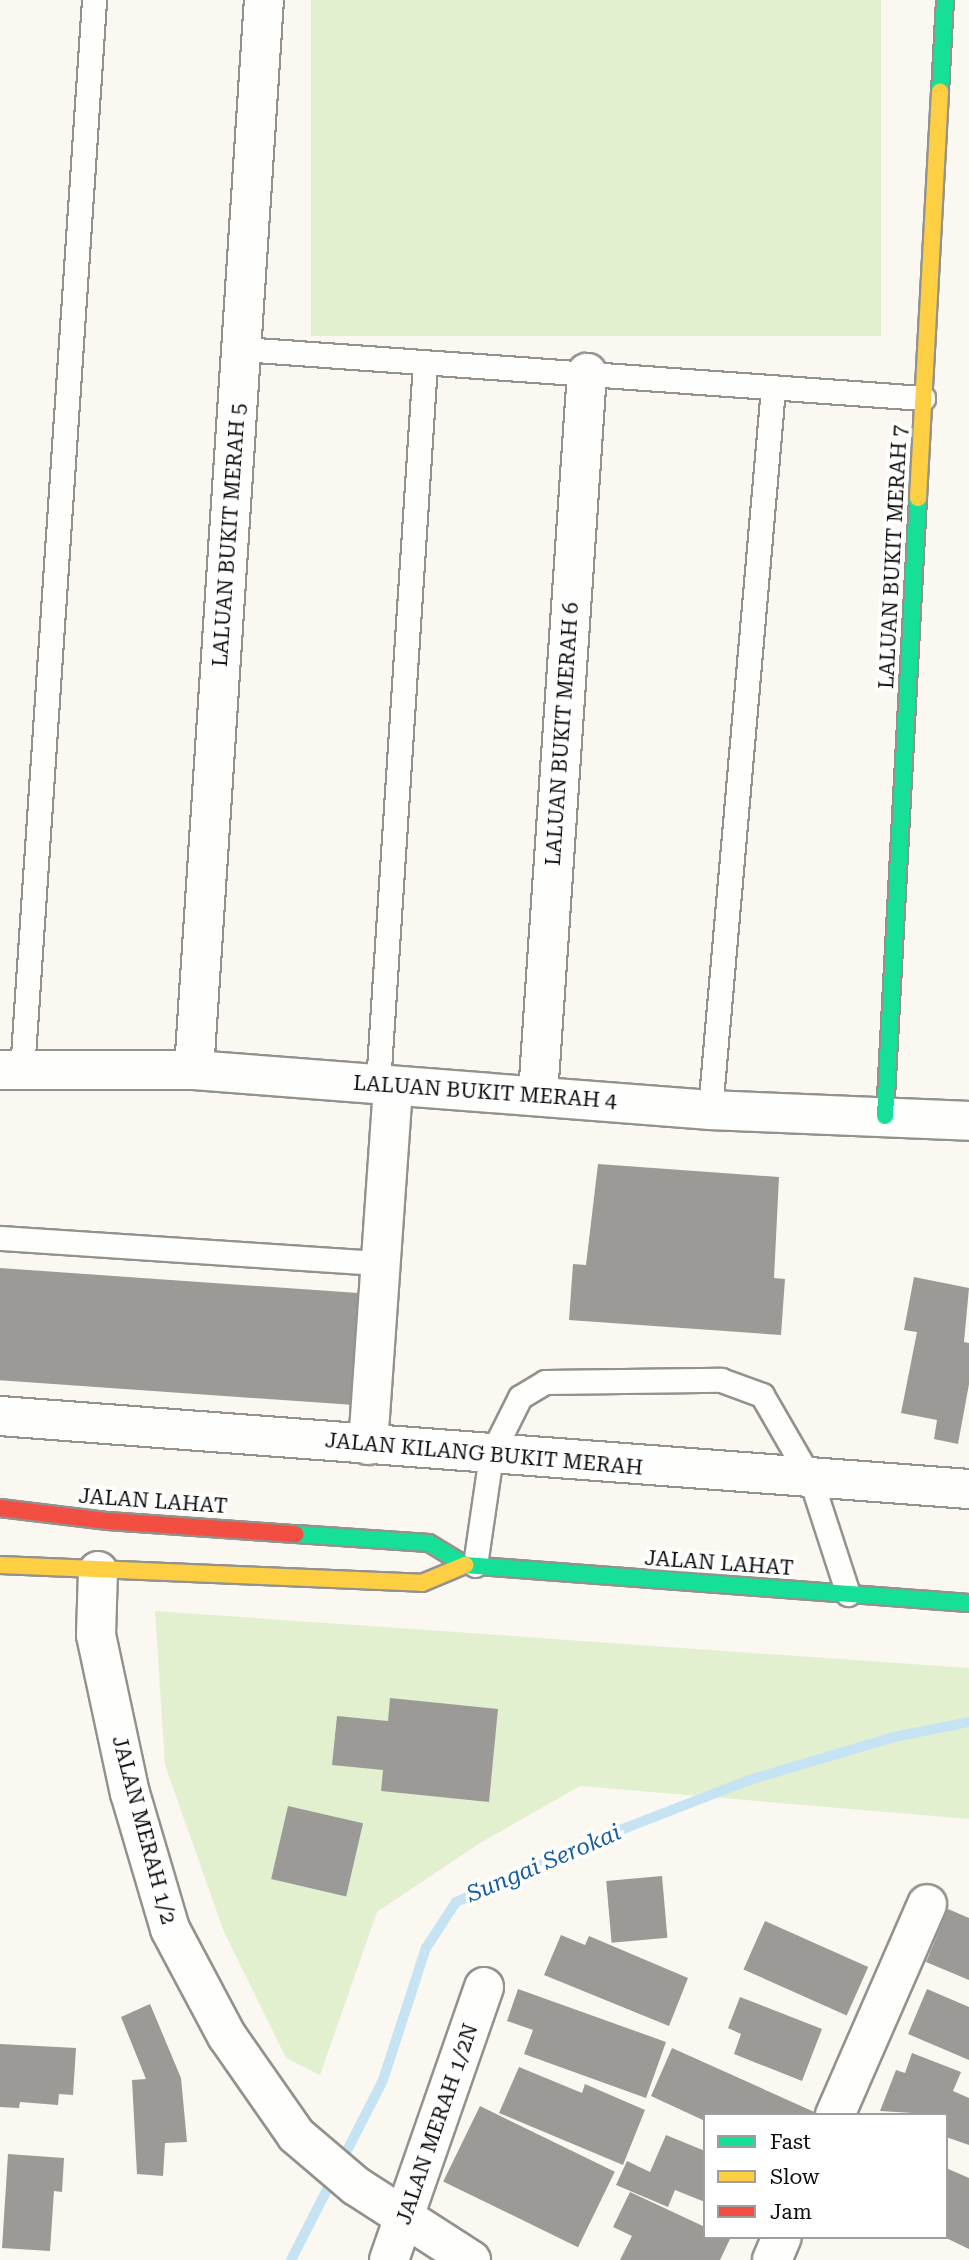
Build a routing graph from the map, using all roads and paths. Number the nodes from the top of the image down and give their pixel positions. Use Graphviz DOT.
graph roads {
  1 [pos="94,0"];
  2 [pos="264,0"];
  3 [pos="945,0"];
  4 [pos="242,349"];
  5 [pos="425,364"];
  6 [pos="587,373"];
  7 [pos="773,388"];
  8 [pos="923,398"];
  9 [pos="194,1070"];
  10 [pos="11,1071"];
  11 [pos="386,1085"];
  12 [pos="538,1095"];
  13 [pos="710,1110"];
  14 [pos="885,1115"];
  15 [pos="969,1121"];
  16 [pos="0,1238"];
  17 [pos="381,1263"];
  18 [pos="0,1416"];
  19 [pos="368,1445"];
  20 [pos="491,1455"];
  21 [pos="811,1480"];
  22 [pos="969,1489"];
  23 [pos="0,1508"];
  24 [pos="429,1543"];
  25 [pos="291,1551"];
  26 [pos="145,1554"];
  27 [pos="89,1560"];
  28 [pos="0,1565"];
  29 [pos="470,1565"];
  30 [pos="848,1594"];
  31 [pos="969,1603"];
  32 [pos="927,1904"];
  33 [pos="484,1987"];
  34 [pos="836,2113"];
  35 [pos="406,2217"];
  36 [pos="781,2239"];
  37 [pos="389,2260"];
  38 [pos="471,2260"];
  39 [pos="772,2260"];
  1 -- 10 [label="lane"];
  2 -- 4 [label="street, LALUAN BUKIT MERAH 5"];
  3 -- 8 [label="main road, LALUAN BUKIT MERAH 7"];
  4 -- 5 [label="lane"];
  4 -- 9 [label="street, LALUAN BUKIT MERAH 5"];
  5 -- 6 [label="lane"];
  5 -- 11 [label="lane"];
  6 -- 7 [label="lane"];
  6 -- 12 [label="street, LALUAN BUKIT MERAH 6"];
  7 -- 8 [label="lane"];
  7 -- 13 [label="lane"];
  8 -- 14 [label="main road, LALUAN BUKIT MERAH 7"];
  9 -- 10 [label="street, LALUAN BUKIT MERAH 4"];
  9 -- 11 [label="street, LALUAN BUKIT MERAH 4"];
  11 -- 12 [label="street, LALUAN BUKIT MERAH 4"];
  11 -- 17 [label="street"];
  12 -- 13 [label="street, LALUAN BUKIT MERAH 4"];
  13 -- 14 [label="street, LALUAN BUKIT MERAH 4"];
  14 -- 15 [label="street, LALUAN BUKIT MERAH 4"];
  16 -- 17 [label="lane"];
  17 -- 19 [label="street"];
  18 -- 19 [label="street, JALAN KILANG BUKIT MERAH"];
  19 -- 20 [label="street, JALAN KILANG BUKIT MERAH"];
  20 -- 21 [label="street, JALAN KILANG BUKIT MERAH"];
  20 -- 21 [label="lane"];
  20 -- 29 [label="lane"];
  21 -- 22 [label="street, JALAN KILANG BUKIT MERAH"];
  21 -- 30 [label="lane"];
  23 -- 24 [label="main road, JALAN LAHAT"];
  24 -- 25 [label="main road"];
  24 -- 29 [label="main road, JALAN LAHAT"];
  26 -- 27 [label="main road"];
  27 -- 28 [label="main road, JALAN LAHAT"];
  27 -- 29 [label="main road, JALAN LAHAT"];
  27 -- 35 [label="street, JALAN MERAH 1/2"];
  29 -- 30 [label="main road, JALAN LAHAT"];
  30 -- 31 [label="main road, JALAN LAHAT"];
  32 -- 34 [label="street"];
  33 -- 35 [label="street, JALAN MERAH 1/2N"];
  35 -- 37 [label="street, JALAN MERAH 1/2N"];
  35 -- 38 [label="street, JALAN MERAH 1/2"];
  36 -- 39 [label="street"];
}
